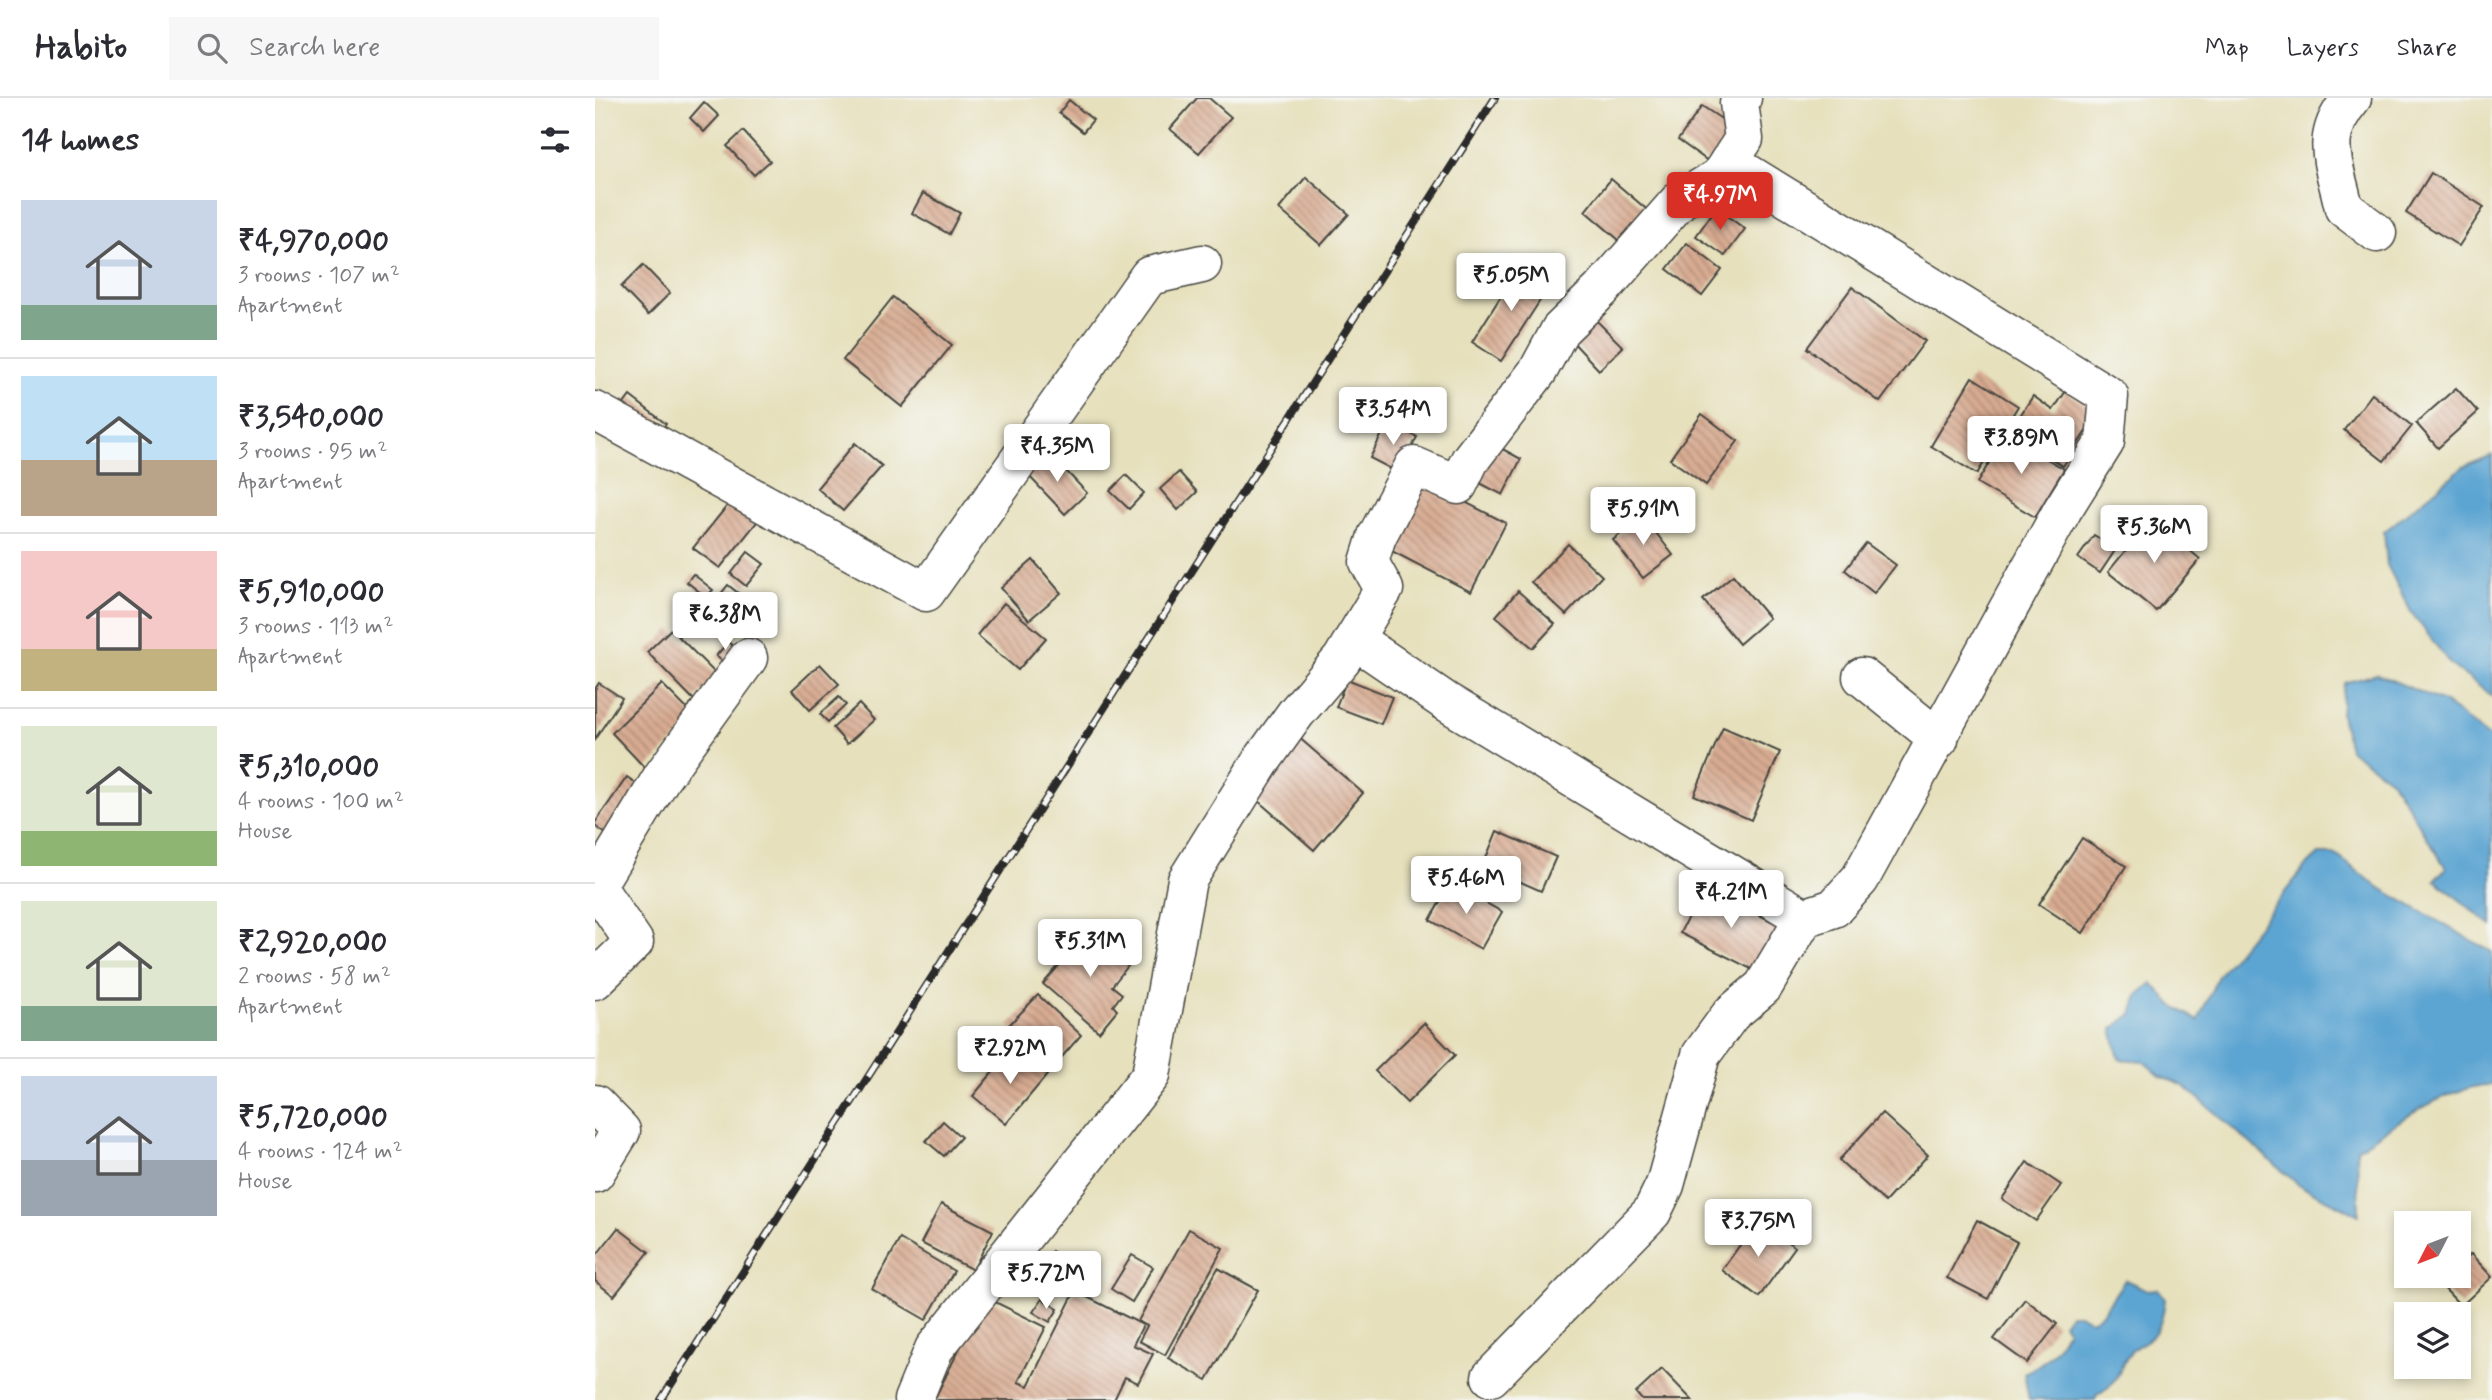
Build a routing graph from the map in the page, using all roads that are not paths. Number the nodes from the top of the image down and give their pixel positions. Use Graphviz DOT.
graph roads {
  1 [pos="1742,98"];
  2 [pos="2352,98"];
  3 [pos="1729,162"];
  4 [pos="2377,233"];
  5 [pos="1202,264"];
  6 [pos="595,411"];
  7 [pos="1354,639"];
  8 [pos="748,659"];
  9 [pos="1862,677"];
  10 [pos="1939,739"];
  11 [pos="1804,918"];
  12 [pos="595,980"];
  13 [pos="595,1104"];
  14 [pos="595,1173"];
  15 [pos="1491,1377"];
  16 [pos="913,1400"];
  1 -- 3 [label="street"];
  2 -- 4 [label="street"];
  3 -- 7 [label="street"];
  3 -- 10 [label="street"];
  5 -- 6 [label="street"];
  7 -- 11 [label="street"];
  7 -- 16 [label="street"];
  8 -- 12 [label="street"];
  9 -- 10 [label="street"];
  10 -- 11 [label="street"];
  11 -- 15 [label="street"];
  13 -- 14 [label="street"];
}
